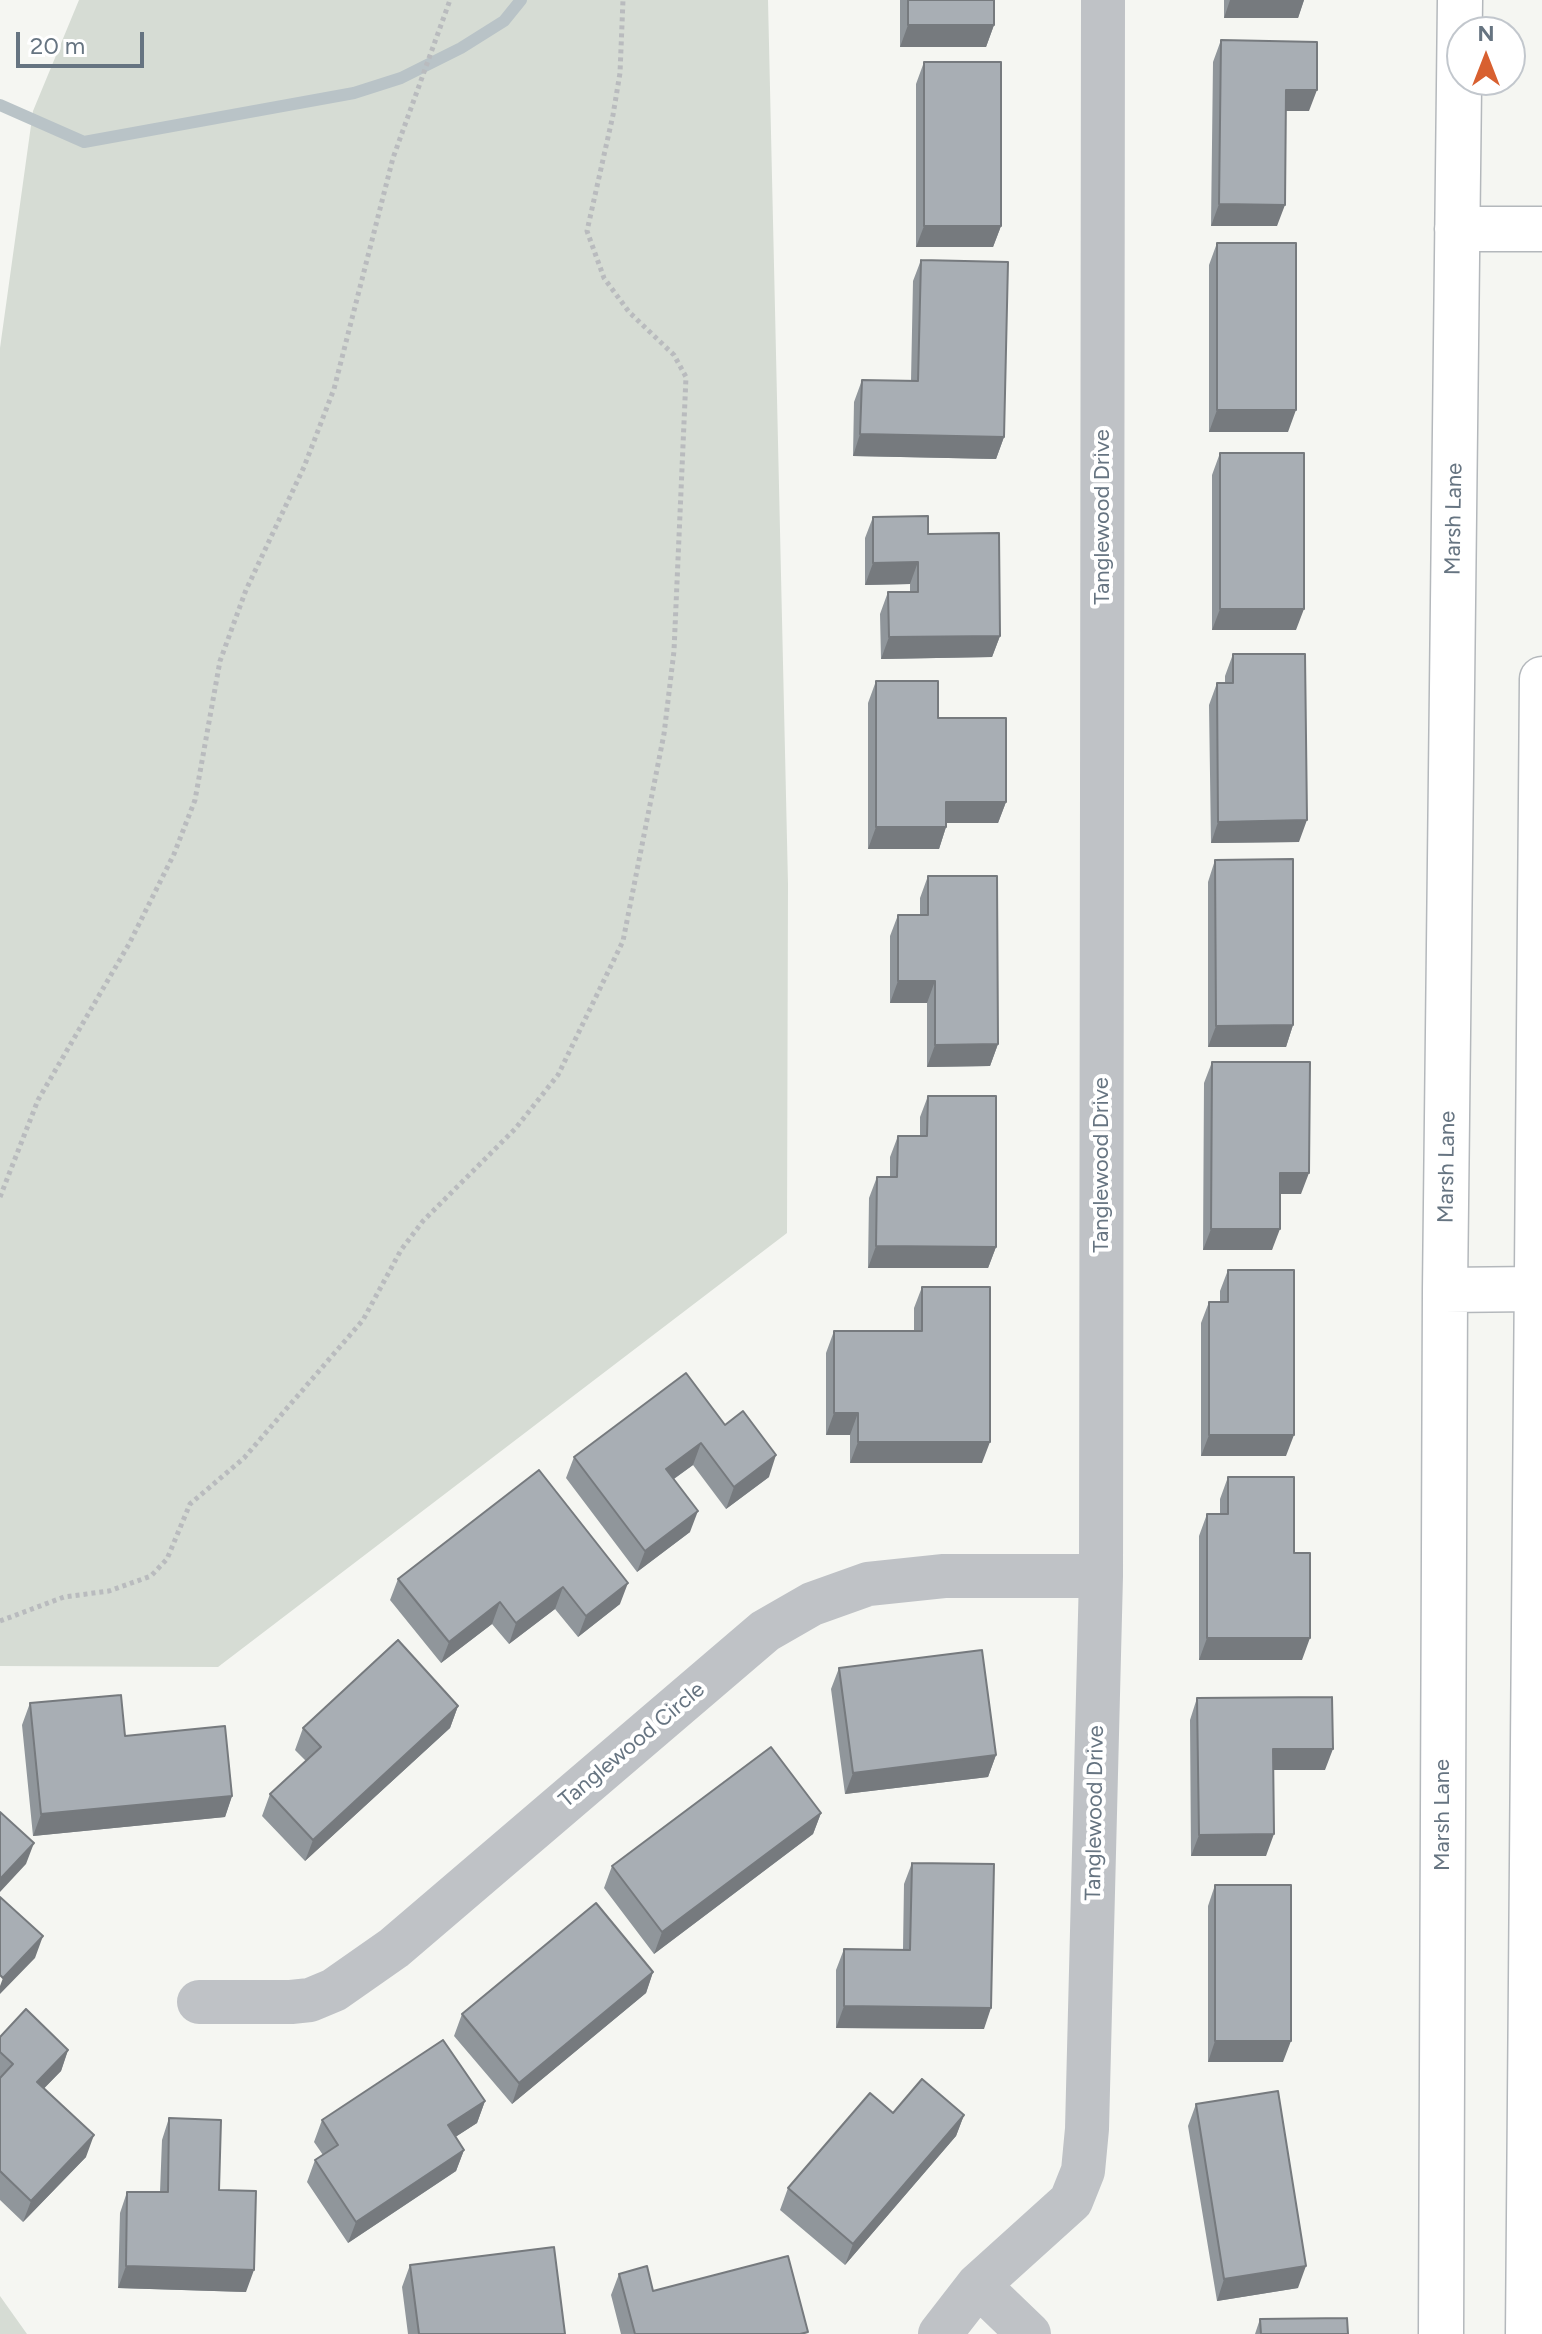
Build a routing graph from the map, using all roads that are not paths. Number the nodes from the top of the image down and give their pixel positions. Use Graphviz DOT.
graph roads {
  1 [pos="1103,0"];
  2 [pos="1460,0"];
  3 [pos="1457,229"];
  4 [pos="1542,229"];
  5 [pos="1542,679"];
  6 [pos="1535,1289"];
  7 [pos="1445,1290"];
  8 [pos="1101,1576"];
  9 [pos="199,2002"];
  10 [pos="978,2285"];
  11 [pos="940,2334"];
  12 [pos="1029,2334"];
  13 [pos="1441,2334"];
  14 [pos="1528,2334"];
  1 -- 8 [label="street, Tanglewood Drive"];
  2 -- 3 [label="main road, Marsh Lane"];
  3 -- 4 [label="main road"];
  3 -- 7 [label="main road, Marsh Lane"];
  5 -- 6 [label="main road"];
  6 -- 7 [label="main road"];
  6 -- 14 [label="main road"];
  7 -- 13 [label="main road, Marsh Lane"];
  8 -- 9 [label="street, Tanglewood Circle"];
  8 -- 10 [label="street, Tanglewood Drive"];
  10 -- 11 [label="street, Tanglewood Drive"];
  10 -- 12 [label="street"];
}
